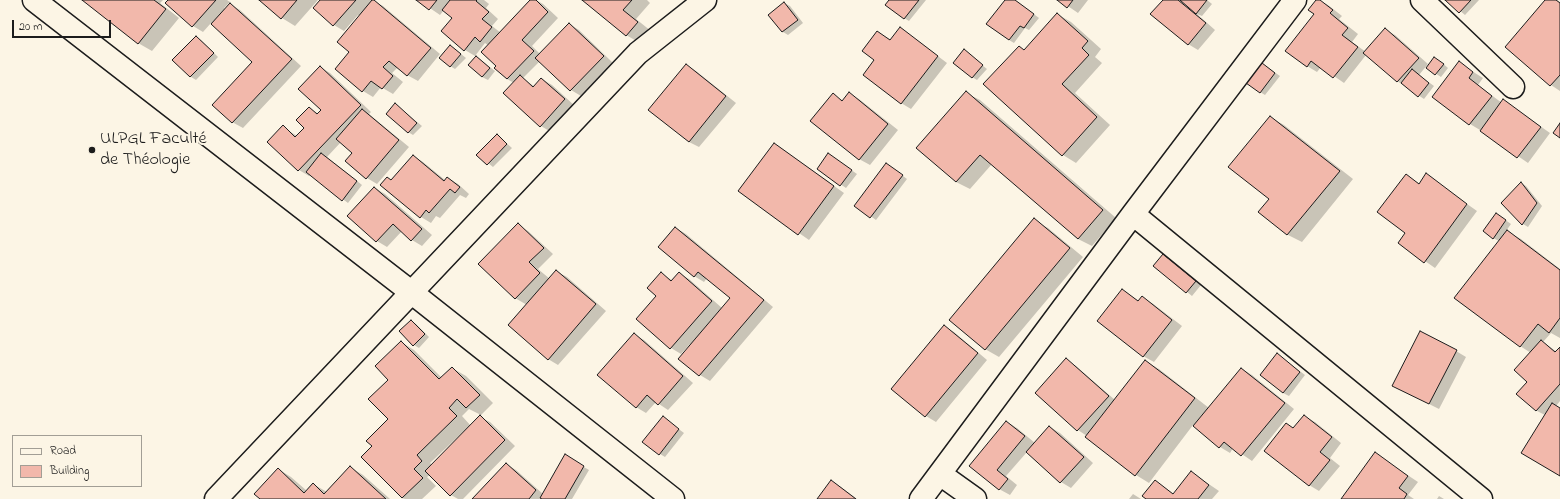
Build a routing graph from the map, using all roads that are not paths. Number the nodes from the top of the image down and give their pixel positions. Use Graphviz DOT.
graph roads {
  1 [pos="34,0"];
  2 [pos="705,0"];
  3 [pos="1296,0"];
  4 [pos="1422,0"];
  5 [pos="1513,87"];
  6 [pos="1133,214"];
  7 [pos="411,292"];
  8 [pos="940,474"];
  9 [pos="216,499"];
  10 [pos="673,499"];
  11 [pos="921,499"];
  12 [pos="975,499"];
  13 [pos="1481,499"];
  1 -- 7 [label="street"];
  2 -- 7 [label="street"];
  3 -- 6 [label="street"];
  4 -- 5 [label="street"];
  6 -- 8 [label="street"];
  6 -- 13 [label="street"];
  7 -- 9 [label="street"];
  7 -- 10 [label="street"];
  8 -- 11 [label="street"];
  8 -- 12 [label="street"];
}
